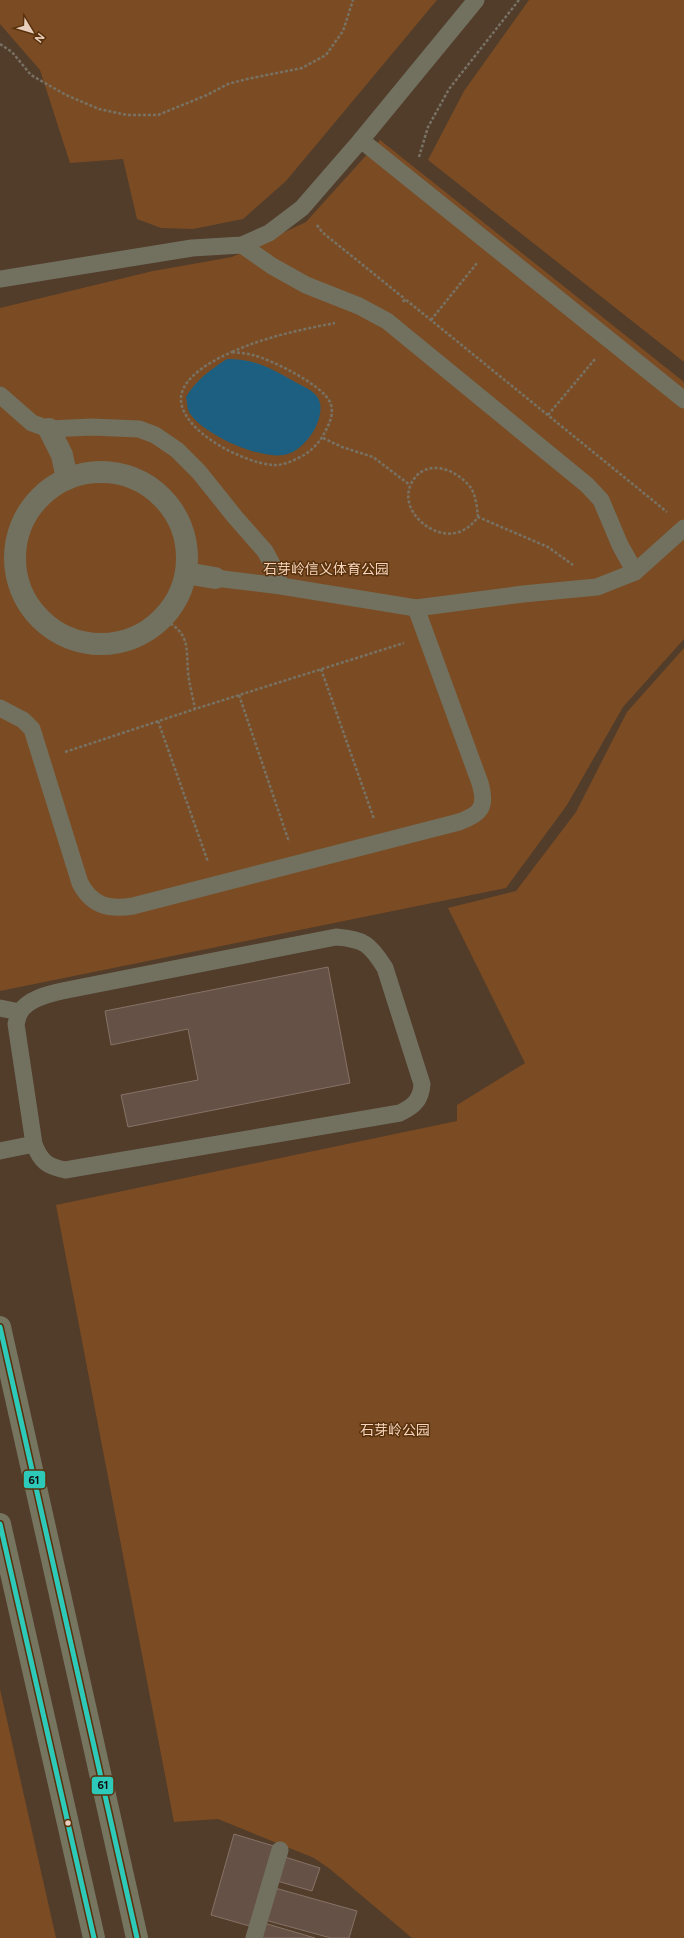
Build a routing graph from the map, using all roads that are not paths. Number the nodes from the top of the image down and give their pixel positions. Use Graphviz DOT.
graph roads {
  1 [pos="476,0"];
  2 [pos="361,140"];
  3 [pos="242,244"];
  4 [pos="0,279"];
  5 [pos="0,395"];
  6 [pos="684,400"];
  7 [pos="49,429"];
  8 [pos="67,479"];
  9 [pos="684,528"];
  10 [pos="186,572"];
  11 [pos="635,572"];
  12 [pos="215,578"];
  13 [pos="281,586"];
  14 [pos="416,608"];
  15 [pos="0,708"];
  16 [pos="0,1008"];
  17 [pos="20,1012"];
  18 [pos="34,1144"];
  19 [pos="0,1151"];
  20 [pos="0,1327"];
  21 [pos="0,1524"];
  22 [pos="280,1850"];
  23 [pos="94,1938"];
  24 [pos="136,1938"];
  25 [pos="254,1938"];
  1 -- 2 [label="lane"];
  2 -- 3 [label="lane"];
  2 -- 6 [label="lane"];
  3 -- 4 [label="lane"];
  3 -- 11 [label="lane"];
  5 -- 7 [label="lane"];
  7 -- 8 [label="street"];
  7 -- 13 [label="lane"];
  8 -- 10 [label="street"];
  8 -- 10 [label="street"];
  9 -- 11 [label="lane"];
  10 -- 12 [label="street"];
  11 -- 14 [label="lane"];
  12 -- 13 [label="lane"];
  13 -- 14 [label="lane"];
  14 -- 15 [label="lane"];
  16 -- 17 [label="lane"];
  17 -- 18 [label="lane"];
  17 -- 18 [label="lane"];
  18 -- 19 [label="lane"];
  20 -- 24 [label="main road"];
  21 -- 23 [label="main road"];
  22 -- 25 [label="lane"];
}
